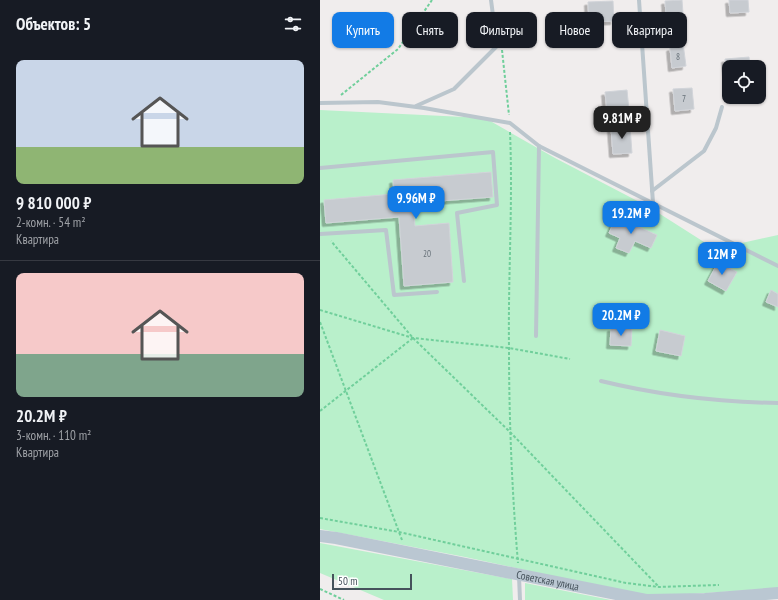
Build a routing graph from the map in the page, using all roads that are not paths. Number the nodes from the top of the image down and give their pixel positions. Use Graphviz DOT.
graph roads {
  1 [pos="491,0"];
  2 [pos="639,0"];
  3 [pos="320,103"];
  4 [pos="416,107"];
  5 [pos="722,107"];
  6 [pos="539,146"];
  7 [pos="320,168"];
  8 [pos="652,190"];
  9 [pos="653,203"];
  10 [pos="320,234"];
  11 [pos="778,266"];
  12 [pos="464,281"];
  13 [pos="437,292"];
  14 [pos="536,336"];
  15 [pos="601,381"];
  16 [pos="778,403"];
  17 [pos="320,536"];
  18 [pos="519,574"];
  19 [pos="778,593"];
  20 [pos="520,600"];
  1 -- 4 [label="lane"];
  2 -- 8 [label="lane"];
  3 -- 4 [label="lane"];
  4 -- 6 [label="lane"];
  5 -- 8 [label="lane"];
  6 -- 9 [label="lane"];
  6 -- 14 [label="lane"];
  7 -- 12 [label="lane"];
  8 -- 9 [label="lane"];
  9 -- 11 [label="lane"];
  10 -- 13 [label="lane"];
  15 -- 16 [label="lane"];
  17 -- 18 [label="main road, Советская улица"];
  18 -- 19 [label="main road, Советская улица"];
  18 -- 20 [label="lane"];
}
